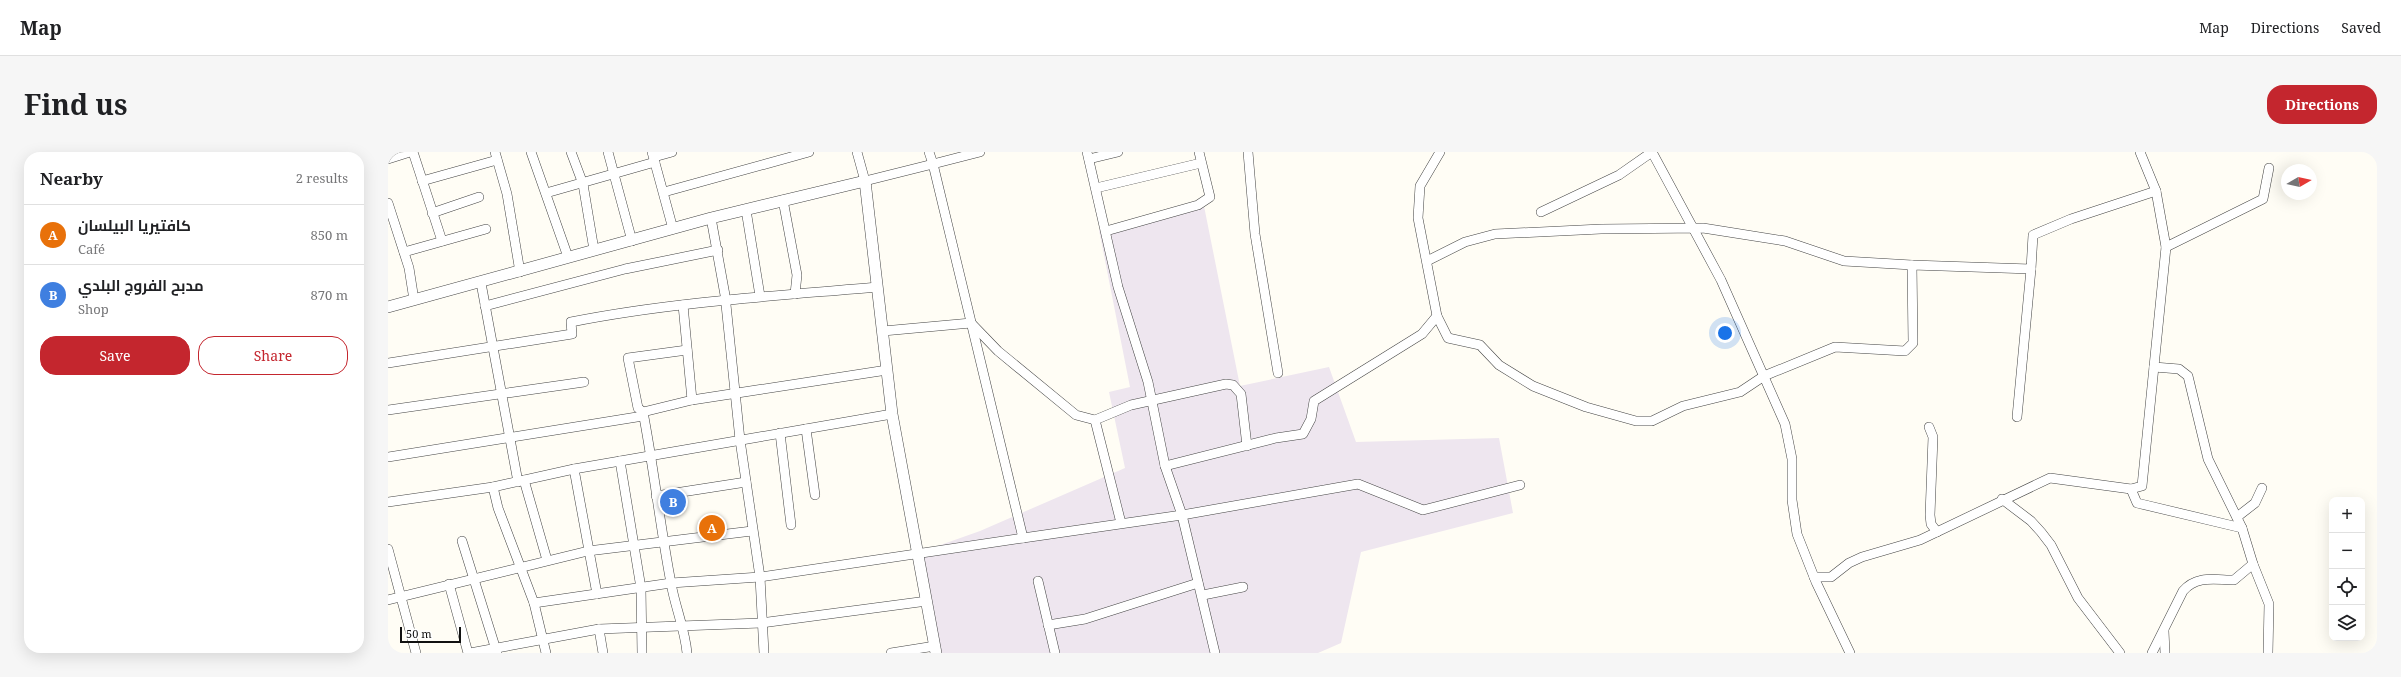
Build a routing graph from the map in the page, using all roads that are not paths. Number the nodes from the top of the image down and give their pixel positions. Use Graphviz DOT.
graph roads {
  1 [pos="410,152"];
  2 [pos="413,152"];
  3 [pos="530,152"];
  4 [pos="571,152"];
  5 [pos="608,152"];
  6 [pos="672,152"];
  7 [pos="809,152"];
  8 [pos="857,152"];
  9 [pos="929,152"];
  10 [pos="980,152"];
  11 [pos="1118,152"];
  12 [pos="1199,152"];
  13 [pos="1248,152"];
  14 [pos="1440,152"];
  15 [pos="1652,152"];
  16 [pos="2140,152"];
  17 [pos="1088,155"];
  18 [pos="496,156"];
  19 [pos="654,157"];
  20 [pos="388,159"];
  21 [pos="1201,163"];
  22 [pos="932,164"];
  23 [pos="2270,168"];
  24 [pos="615,174"];
  25 [pos="422,181"];
  26 [pos="865,181"];
  27 [pos="583,184"];
  28 [pos="1096,188"];
  29 [pos="2156,191"];
  30 [pos="664,192"];
  31 [pos="546,194"];
  32 [pos="479,197"];
  33 [pos="783,200"];
  34 [pos="388,203"];
  35 [pos="746,210"];
  36 [pos="1540,212"];
  37 [pos="432,213"];
  38 [pos="711,218"];
  39 [pos="1693,227"];
  40 [pos="486,229"];
  41 [pos="673,229"];
  42 [pos="1106,231"];
  43 [pos="442,241"];
  44 [pos="632,241"];
  45 [pos="2166,247"];
  46 [pos="594,250"];
  47 [pos="718,250"];
  48 [pos="404,252"];
  49 [pos="568,257"];
  50 [pos="1427,261"];
  51 [pos="1912,265"];
  52 [pos="2031,269"];
  53 [pos="520,272"];
  54 [pos="481,283"];
  55 [pos="877,287"];
  56 [pos="795,294"];
  57 [pos="760,296"];
  58 [pos="414,300"];
  59 [pos="726,301"];
  60 [pos="683,305"];
  61 [pos="485,306"];
  62 [pos="388,307"];
  63 [pos="1437,316"];
  64 [pos="971,323"];
  65 [pos="883,331"];
  66 [pos="492,347"];
  67 [pos="687,350"];
  68 [pos="388,363"];
  69 [pos="2154,367"];
  70 [pos="887,370"];
  71 [pos="1278,373"];
  72 [pos="1764,376"];
  73 [pos="584,382"];
  74 [pos="501,394"];
  75 [pos="735,394"];
  76 [pos="692,400"];
  77 [pos="1152,400"];
  78 [pos="388,410"];
  79 [pos="643,414"];
  80 [pos="892,414"];
  81 [pos="2017,417"];
  82 [pos="1095,420"];
  83 [pos="1929,427"];
  84 [pos="806,428"];
  85 [pos="780,433"];
  86 [pos="510,439"];
  87 [pos="740,440"];
  88 [pos="1246,446"];
  89 [pos="650,456"];
  90 [pos="388,457"];
  91 [pos="620,461"];
  92 [pos="1166,466"];
  93 [pos="574,469"];
  94 [pos="521,481"];
  95 [pos="746,482"];
  96 [pos="1520,485"];
  97 [pos="493,487"];
  98 [pos="2262,488"];
  99 [pos="2131,489"];
  100 [pos="815,495"];
  101 [pos="656,496"];
  102 [pos="2002,499"];
  103 [pos="388,502"];
  104 [pos="1182,515"];
  105 [pos="2237,517"];
  106 [pos="1121,523"];
  107 [pos="791,525"];
  108 [pos="2242,528"];
  109 [pos="752,531"];
  110 [pos="1937,532"];
  111 [pos="1023,538"];
  112 [pos="462,541"];
  113 [pos="664,541"];
  114 [pos="634,545"];
  115 [pos="388,549"];
  116 [pos="588,551"];
  117 [pos="918,553"];
  118 [pos="547,560"];
  119 [pos="2253,564"];
  120 [pos="520,567"];
  121 [pos="760,577"];
  122 [pos="1814,577"];
  123 [pos="474,578"];
  124 [pos="1038,581"];
  125 [pos="449,584"];
  126 [pos="671,584"];
  127 [pos="1198,584"];
  128 [pos="1243,587"];
  129 [pos="641,588"];
  130 [pos="597,594"];
  131 [pos="1203,595"];
  132 [pos="400,598"];
  133 [pos="388,600"];
  134 [pos="927,601"];
  135 [pos="534,603"];
  136 [pos="761,623"];
  137 [pos="1048,625"];
  138 [pos="680,626"];
  139 [pos="640,629"];
  140 [pos="598,630"];
  141 [pos="2164,631"];
  142 [pos="543,640"];
  143 [pos="936,650"];
  144 [pos="496,651"];
  145 [pos="416,653"];
  146 [pos="469,653"];
  147 [pos="546,653"];
  148 [pos="603,653"];
  149 [pos="642,653"];
  150 [pos="688,653"];
  151 [pos="764,653"];
  152 [pos="891,653"];
  153 [pos="1055,653"];
  154 [pos="1215,653"];
  155 [pos="1850,653"];
  156 [pos="2120,653"];
  157 [pos="2152,653"];
  158 [pos="2165,653"];
  159 [pos="2268,653"];
  1 -- 20 [label="street"];
  2 -- 25 [label="street"];
  3 -- 31 [label="street"];
  4 -- 27 [label="street"];
  5 -- 24 [label="street"];
  6 -- 19 [label="street"];
  7 -- 30 [label="street"];
  8 -- 26 [label="street"];
  9 -- 22 [label="street"];
  10 -- 22 [label="street"];
  11 -- 17 [label="street"];
  12 -- 21 [label="street"];
  13 -- 71 [label="street"];
  14 -- 50 [label="street"];
  15 -- 36 [label="street"];
  15 -- 39 [label="street"];
  16 -- 29 [label="street"];
  17 -- 28 [label="street"];
  18 -- 25 [label="street"];
  18 -- 53 [label="street"];
  19 -- 24 [label="street"];
  19 -- 30 [label="street"];
  21 -- 28 [label="street"];
  21 -- 42 [label="street"];
  22 -- 26 [label="street"];
  22 -- 64 [label="street"];
  23 -- 45 [label="street"];
  24 -- 27 [label="street"];
  24 -- 44 [label="street"];
  25 -- 37 [label="street"];
  26 -- 33 [label="street"];
  26 -- 55 [label="street"];
  27 -- 31 [label="street"];
  27 -- 46 [label="street"];
  28 -- 42 [label="street"];
  29 -- 45 [label="street"];
  29 -- 52 [label="street"];
  30 -- 41 [label="street"];
  31 -- 49 [label="street"];
  32 -- 37 [label="street"];
  33 -- 35 [label="street"];
  33 -- 56 [label="street"];
  34 -- 48 [label="street"];
  35 -- 38 [label="street"];
  35 -- 57 [label="street"];
  37 -- 43 [label="street"];
  38 -- 41 [label="street"];
  38 -- 47 [label="street"];
  39 -- 50 [label="street"];
  39 -- 51 [label="street"];
  39 -- 72 [label="street"];
  40 -- 43 [label="street"];
  41 -- 44 [label="street"];
  42 -- 77 [label="street"];
  43 -- 48 [label="street"];
  44 -- 46 [label="street"];
  45 -- 69 [label="street"];
  46 -- 49 [label="street"];
  47 -- 59 [label="street"];
  47 -- 61 [label="street"];
  48 -- 58 [label="street"];
  49 -- 53 [label="street"];
  50 -- 63 [label="street"];
  51 -- 52 [label="street"];
  51 -- 72 [label="street"];
  52 -- 81 [label="street"];
  53 -- 54 [label="street"];
  54 -- 58 [label="street"];
  54 -- 61 [label="street"];
  55 -- 56 [label="street"];
  55 -- 65 [label="street"];
  56 -- 57 [label="street"];
  57 -- 59 [label="street"];
  58 -- 62 [label="street"];
  59 -- 60 [label="street"];
  59 -- 75 [label="street"];
  60 -- 66 [label="street"];
  60 -- 67 [label="street"];
  61 -- 66 [label="street"];
  63 -- 72 [label="street"];
  63 -- 88 [label="street"];
  64 -- 65 [label="street"];
  64 -- 82 [label="street"];
  64 -- 111 [label="street"];
  65 -- 70 [label="street"];
  66 -- 68 [label="street"];
  66 -- 74 [label="street"];
  67 -- 76 [label="street"];
  67 -- 79 [label="street"];
  69 -- 99 [label="street"];
  69 -- 105 [label="street"];
  70 -- 75 [label="street"];
  70 -- 80 [label="street"];
  72 -- 122 [label="street"];
  73 -- 74 [label="street"];
  74 -- 78 [label="street"];
  74 -- 86 [label="street"];
  75 -- 76 [label="street"];
  75 -- 87 [label="street"];
  76 -- 79 [label="street"];
  77 -- 82 [label="street"];
  77 -- 88 [label="street"];
  77 -- 92 [label="street"];
  79 -- 86 [label="street"];
  79 -- 89 [label="street"];
  80 -- 84 [label="street"];
  80 -- 117 [label="street"];
  82 -- 106 [label="street"];
  83 -- 110 [label="street"];
  84 -- 85 [label="street"];
  84 -- 100 [label="street"];
  85 -- 87 [label="street"];
  85 -- 107 [label="street"];
  86 -- 90 [label="street"];
  86 -- 94 [label="street"];
  87 -- 89 [label="street"];
  87 -- 95 [label="street"];
  88 -- 92 [label="street"];
  89 -- 91 [label="street"];
  89 -- 101 [label="street"];
  91 -- 93 [label="street"];
  91 -- 114 [label="street"];
  92 -- 104 [label="street"];
  93 -- 94 [label="street"];
  93 -- 116 [label="street"];
  94 -- 97 [label="street"];
  94 -- 118 [label="street"];
  95 -- 101 [label="street"];
  95 -- 109 [label="street"];
  96 -- 104 [label="street"];
  97 -- 103 [label="street"];
  97 -- 120 [label="street"];
  98 -- 105 [label="street"];
  99 -- 102 [label="street"];
  99 -- 108 [label="street"];
  101 -- 113 [label="street"];
  102 -- 110 [label="street"];
  102 -- 156 [label="street"];
  104 -- 106 [label="street"];
  104 -- 127 [label="street"];
  105 -- 108 [label="street"];
  106 -- 111 [label="street"];
  108 -- 119 [label="street"];
  109 -- 113 [label="street"];
  109 -- 121 [label="street"];
  110 -- 122 [label="street"];
  111 -- 117 [label="street"];
  112 -- 123 [label="street"];
  113 -- 114 [label="street"];
  113 -- 126 [label="street"];
  114 -- 116 [label="street"];
  114 -- 129 [label="street"];
  115 -- 132 [label="street"];
  116 -- 118 [label="street"];
  116 -- 130 [label="street"];
  117 -- 121 [label="street"];
  117 -- 134 [label="street"];
  118 -- 120 [label="street"];
  119 -- 141 [label="street"];
  119 -- 159 [label="street"];
  120 -- 123 [label="street"];
  120 -- 135 [label="street"];
  121 -- 126 [label="street"];
  121 -- 136 [label="street"];
  122 -- 155 [label="street"];
  123 -- 125 [label="street"];
  123 -- 144 [label="street"];
  124 -- 137 [label="street"];
  125 -- 132 [label="street"];
  125 -- 146 [label="street"];
  126 -- 129 [label="street"];
  126 -- 138 [label="street"];
  127 -- 131 [label="street"];
  127 -- 137 [label="street"];
  128 -- 131 [label="street"];
  129 -- 130 [label="street"];
  129 -- 139 [label="street"];
  130 -- 135 [label="street"];
  131 -- 154 [label="street"];
  132 -- 133 [label="street"];
  132 -- 145 [label="street"];
  134 -- 136 [label="street"];
  134 -- 143 [label="street"];
  135 -- 142 [label="street"];
  136 -- 138 [label="street"];
  136 -- 151 [label="street"];
  137 -- 153 [label="street"];
  138 -- 139 [label="street"];
  138 -- 150 [label="street"];
  139 -- 140 [label="street"];
  139 -- 149 [label="street"];
  140 -- 142 [label="street"];
  140 -- 148 [label="street"];
  141 -- 157 [label="street"];
  141 -- 158 [label="street"];
  142 -- 144 [label="street"];
  142 -- 147 [label="street"];
  143 -- 152 [label="street"];
  144 -- 146 [label="street"];
}
